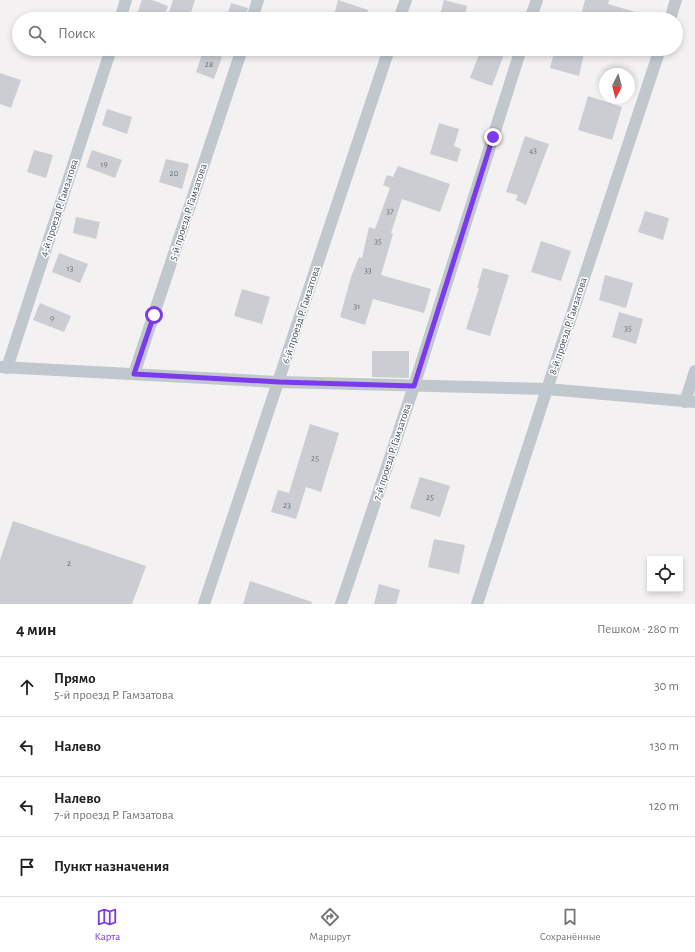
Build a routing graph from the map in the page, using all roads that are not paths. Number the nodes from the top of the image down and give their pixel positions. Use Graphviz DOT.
graph roads {
  1 [pos="126,0"];
  2 [pos="258,0"];
  3 [pos="406,0"];
  4 [pos="536,0"];
  5 [pos="676,0"];
  6 [pos="122,12"];
  7 [pos="254,12"];
  8 [pos="402,12"];
  9 [pos="532,12"];
  10 [pos="672,12"];
  11 [pos="109,56"];
  12 [pos="240,56"];
  13 [pos="387,56"];
  14 [pos="519,56"];
  15 [pos="658,56"];
  16 [pos="4,368"];
  17 [pos="695,371"];
  18 [pos="134,374"];
  19 [pos="279,382"];
  20 [pos="414,386"];
  21 [pos="547,389"];
  22 [pos="690,402"];
  23 [pos="204,604"];
  24 [pos="342,604"];
  25 [pos="477,604"];
  1 -- 6 [label="street"];
  2 -- 7 [label="street"];
  3 -- 8 [label="street"];
  4 -- 9 [label="street"];
  5 -- 10 [label="street"];
  11 -- 16 [label="street, 4-й проезд Р. Гамзатова"];
  12 -- 18 [label="street, 5-й проезд Р. Гамзатова"];
  13 -- 19 [label="street, 6-й проезд Р. Гамзатова"];
  14 -- 20 [label="street, 7-й проезд Р. Гамзатова"];
  15 -- 21 [label="street, 8-й проезд Р. Гамзатова"];
  16 -- 18 [label="street"];
  17 -- 22 [label="street"];
  18 -- 19 [label="street"];
  19 -- 20 [label="street"];
  19 -- 23 [label="street, 6-й проезд Р. Гамзатова"];
  20 -- 21 [label="street"];
  20 -- 24 [label="street, 7-й проезд Р. Гамзатова"];
  21 -- 22 [label="street"];
  21 -- 25 [label="street, 8-й проезд Р. Гамзатова"];
}
